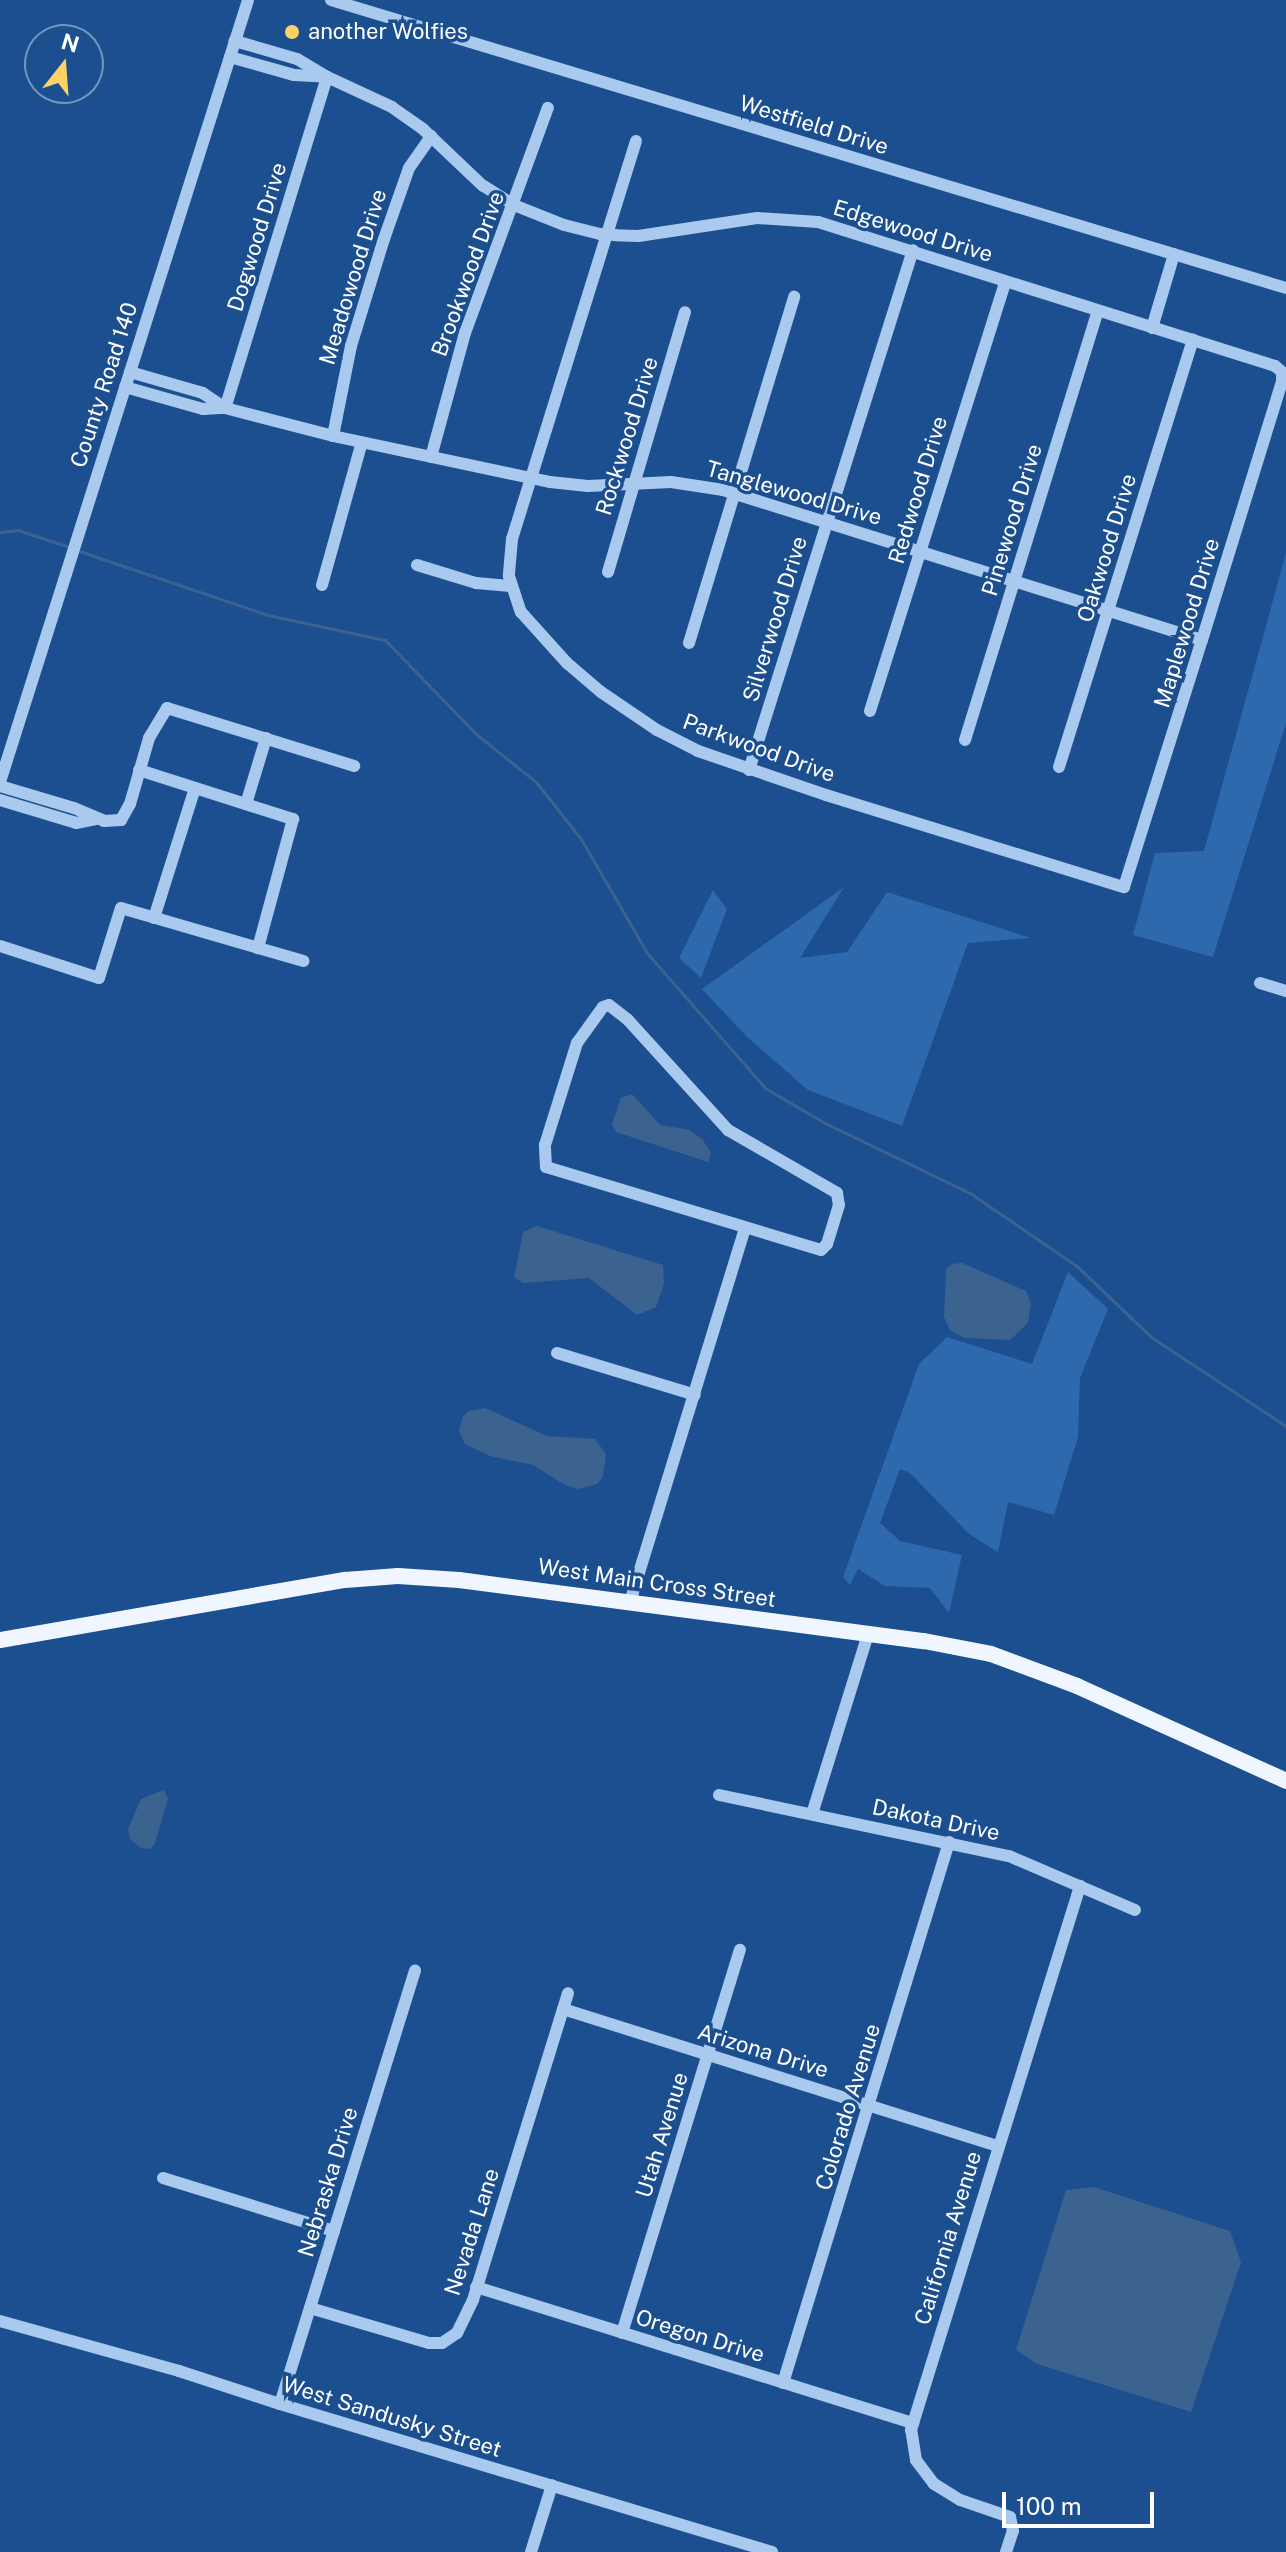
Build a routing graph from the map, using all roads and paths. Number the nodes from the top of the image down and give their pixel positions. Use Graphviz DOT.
graph roads {
  1 [pos="248,0"];
  2 [pos="331,0"];
  3 [pos="235,41"];
  4 [pos="230,57"];
  5 [pos="327,77"];
  6 [pos="548,108"];
  7 [pos="431,136"];
  8 [pos="636,141"];
  9 [pos="514,205"];
  10 [pos="607,234"];
  11 [pos="913,250"];
  12 [pos="1174,254"];
  13 [pos="1005,282"];
  14 [pos="1286,288"];
  15 [pos="794,297"];
  16 [pos="1098,311"];
  17 [pos="685,312"];
  18 [pos="1152,328"];
  19 [pos="1193,340"];
  20 [pos="1280,370"];
  21 [pos="130,372"];
  22 [pos="125,387"];
  23 [pos="225,408"];
  24 [pos="333,436"];
  25 [pos="362,442"];
  26 [pos="431,457"];
  27 [pos="531,478"];
  28 [pos="633,483"];
  29 [pos="733,492"];
  30 [pos="827,522"];
  31 [pos="920,551"];
  32 [pos="417,565"];
  33 [pos="608,572"];
  34 [pos="1014,581"];
  35 [pos="322,585"];
  36 [pos="511,586"];
  37 [pos="1108,610"];
  38 [pos="1202,640"];
  39 [pos="689,643"];
  40 [pos="870,711"];
  41 [pos="266,738"];
  42 [pos="965,740"];
  43 [pos="354,766"];
  44 [pos="1059,767"];
  45 [pos="139,770"];
  46 [pos="749,770"];
  47 [pos="0,784"];
  48 [pos="195,788"];
  49 [pos="0,800"];
  50 [pos="246,804"];
  51 [pos="96,819"];
  52 [pos="1124,887"];
  53 [pos="154,918"];
  54 [pos="0,946"];
  55 [pos="258,948"];
  56 [pos="303,961"];
  57 [pos="1260,983"];
  58 [pos="1286,991"];
  59 [pos="745,1229"];
  60 [pos="557,1353"];
  61 [pos="695,1395"];
  62 [pos="630,1602"];
  63 [pos="868,1634"];
  64 [pos="0,1640"];
  65 [pos="1286,1781"];
  66 [pos="719,1795"];
  67 [pos="812,1814"];
  68 [pos="949,1842"];
  69 [pos="1080,1886"];
  70 [pos="1135,1910"];
  71 [pos="740,1950"];
  72 [pos="415,1971"];
  73 [pos="568,1993"];
  74 [pos="563,2009"];
  75 [pos="708,2055"];
  76 [pos="868,2105"];
  77 [pos="998,2146"];
  78 [pos="163,2178"];
  79 [pos="334,2231"];
  80 [pos="476,2287"];
  81 [pos="310,2308"];
  82 [pos="0,2321"];
  83 [pos="622,2333"];
  84 [pos="783,2383"];
  85 [pos="280,2404"];
  86 [pos="913,2423"];
  87 [pos="552,2485"];
  88 [pos="733,2546"];
  89 [pos="531,2552"];
  90 [pos="772,2552"];
  91 [pos="1006,2552"];
  1 -- 3 [label="street, County Road 140"];
  2 -- 12 [label="street, Westfield Drive"];
  3 -- 4 [label="street, County Road 140"];
  3 -- 5 [label="street, Edgewood Drive"];
  4 -- 5 [label="street, Edgewood Drive"];
  4 -- 21 [label="street, County Road 140"];
  5 -- 7 [label="street, Edgewood Drive"];
  5 -- 23 [label="street, Dogwood Drive"];
  6 -- 9 [label="street, Brookwood Drive"];
  7 -- 9 [label="street, Edgewood Drive"];
  7 -- 24 [label="street, Meadowood Drive"];
  8 -- 10 [label="street, Parkwood Drive"];
  9 -- 10 [label="street, Edgewood Drive"];
  9 -- 26 [label="street, Brookwood Drive"];
  10 -- 11 [label="street, Edgewood Drive"];
  10 -- 27 [label="street, Parkwood Drive"];
  11 -- 13 [label="street, Edgewood Drive"];
  11 -- 30 [label="street, Silverwood Drive"];
  12 -- 14 [label="street, Westfield Drive"];
  12 -- 18 [label="street"];
  13 -- 16 [label="street, Edgewood Drive"];
  13 -- 31 [label="street, Redwood Drive"];
  15 -- 29 [label="street"];
  16 -- 18 [label="street, Edgewood Drive"];
  16 -- 34 [label="street, Pinewood Drive"];
  17 -- 28 [label="street, Rockwood Drive"];
  18 -- 19 [label="street, Edgewood Drive"];
  19 -- 20 [label="street, Edgewood Drive"];
  19 -- 37 [label="street, Oakwood Drive"];
  20 -- 38 [label="street, Maplewood Drive"];
  21 -- 22 [label="street, County Road 140"];
  21 -- 23 [label="street, Tanglewood Drive"];
  22 -- 23 [label="street, Tanglewood Drive"];
  22 -- 47 [label="street, County Road 140"];
  23 -- 24 [label="street, Tanglewood Drive"];
  24 -- 25 [label="street, Tanglewood Drive"];
  25 -- 26 [label="street, Tanglewood Drive"];
  25 -- 35 [label="street"];
  26 -- 27 [label="street, Tanglewood Drive"];
  27 -- 28 [label="street, Tanglewood Drive"];
  27 -- 36 [label="street, Parkwood Drive"];
  28 -- 29 [label="street, Tanglewood Drive"];
  28 -- 33 [label="street, Rockwood Drive"];
  29 -- 30 [label="street, Tanglewood Drive"];
  29 -- 39 [label="street"];
  30 -- 31 [label="street, Tanglewood Drive"];
  30 -- 46 [label="street, Silverwood Drive"];
  31 -- 34 [label="street, Tanglewood Drive"];
  31 -- 40 [label="street, Redwood Drive"];
  32 -- 36 [label="street"];
  34 -- 37 [label="street, Tanglewood Drive"];
  34 -- 42 [label="street, Pinewood Drive"];
  36 -- 46 [label="street, Parkwood Drive"];
  37 -- 38 [label="street, Tanglewood Drive"];
  37 -- 44 [label="street, Oakwood Drive"];
  38 -- 52 [label="street, Maplewood Drive"];
  41 -- 43 [label="street"];
  41 -- 45 [label="street"];
  41 -- 50 [label="street"];
  45 -- 48 [label="street"];
  45 -- 51 [label="street"];
  46 -- 52 [label="street, Parkwood Drive"];
  47 -- 51 [label="street"];
  48 -- 50 [label="street"];
  48 -- 53 [label="street"];
  49 -- 51 [label="street"];
  50 -- 55 [label="street"];
  53 -- 54 [label="street"];
  53 -- 55 [label="street"];
  55 -- 56 [label="street"];
  57 -- 58 [label="street"];
  59 -- 59 [label="street"];
  59 -- 61 [label="street"];
  60 -- 61 [label="street"];
  61 -- 62 [label="street"];
  62 -- 63 [label="main road, West Main Cross Street"];
  62 -- 64 [label="main road, West Main Cross Street"];
  63 -- 65 [label="main road, West Main Cross Street"];
  63 -- 67 [label="street"];
  66 -- 67 [label="street, Dakota Drive"];
  67 -- 68 [label="street, Dakota Drive"];
  68 -- 69 [label="street, Dakota Drive"];
  68 -- 76 [label="street, Colorado Avenue"];
  69 -- 70 [label="street, Dakota Drive"];
  69 -- 77 [label="street, California Avenue"];
  71 -- 75 [label="street, Utah Avenue"];
  72 -- 79 [label="street, Nebraska Drive"];
  73 -- 74 [label="street, Nevada Lane"];
  74 -- 75 [label="street, Arizona Drive"];
  74 -- 80 [label="street, Nevada Lane"];
  75 -- 76 [label="street, Arizona Drive"];
  75 -- 83 [label="street, Utah Avenue"];
  76 -- 77 [label="street, Arizona Drive"];
  76 -- 84 [label="street, Colorado Avenue"];
  77 -- 86 [label="street, California Avenue"];
  78 -- 79 [label="street"];
  79 -- 81 [label="street, Nebraska Drive"];
  80 -- 81 [label="street, Nevada Lane"];
  80 -- 83 [label="street, Oregon Drive"];
  81 -- 85 [label="street, Nebraska Drive"];
  82 -- 85 [label="street, West Sandusky Street"];
  83 -- 84 [label="street, Oregon Drive"];
  84 -- 86 [label="street, Oregon Drive"];
  85 -- 87 [label="street, West Sandusky Street"];
  86 -- 91 [label="street, California Avenue"];
  87 -- 88 [label="street, West Sandusky Street"];
  87 -- 89 [label="street"];
  88 -- 90 [label="street, West Sandusky Street"];
}
